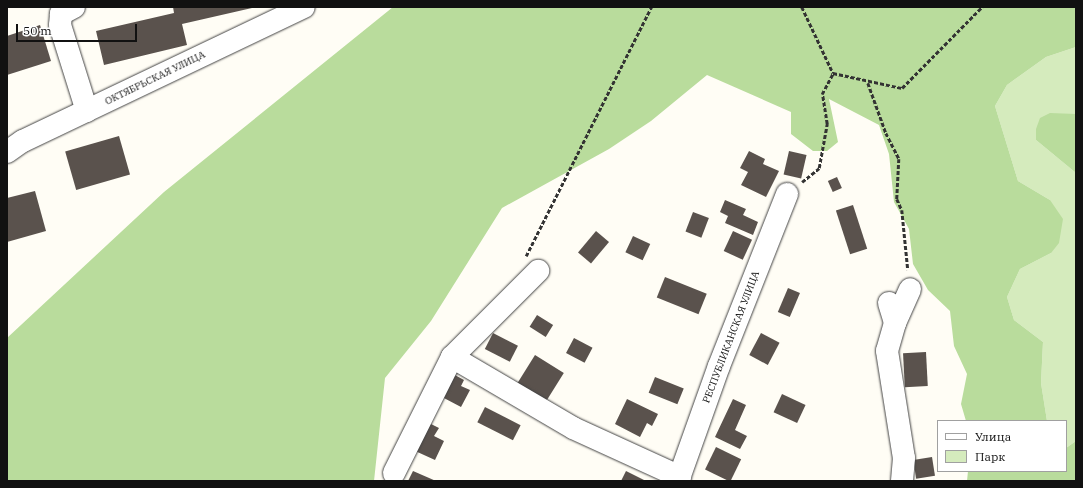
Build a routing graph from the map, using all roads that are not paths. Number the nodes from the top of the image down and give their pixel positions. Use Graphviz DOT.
graph roads {
  1 [pos="74,7"];
  2 [pos="304,7"];
  3 [pos="87,111"];
  4 [pos="7,152"];
  5 [pos="787,194"];
  6 [pos="531,265"];
  7 [pos="910,289"];
  8 [pos="452,357"];
  9 [pos="394,473"];
  10 [pos="679,479"];
  11 [pos="902,481"];
  1 -- 3 [label="street"];
  2 -- 3 [label="street, ОКТЯБРЬСКАЯ УЛИЦА"];
  3 -- 4 [label="street, ОКТЯБРЬСКАЯ УЛИЦА"];
  5 -- 10 [label="street, РЕСПУБЛИКАНСКАЯ УЛИЦА"];
  6 -- 8 [label="street"];
  7 -- 11 [label="street"];
  8 -- 9 [label="street"];
  8 -- 10 [label="street"];
}
